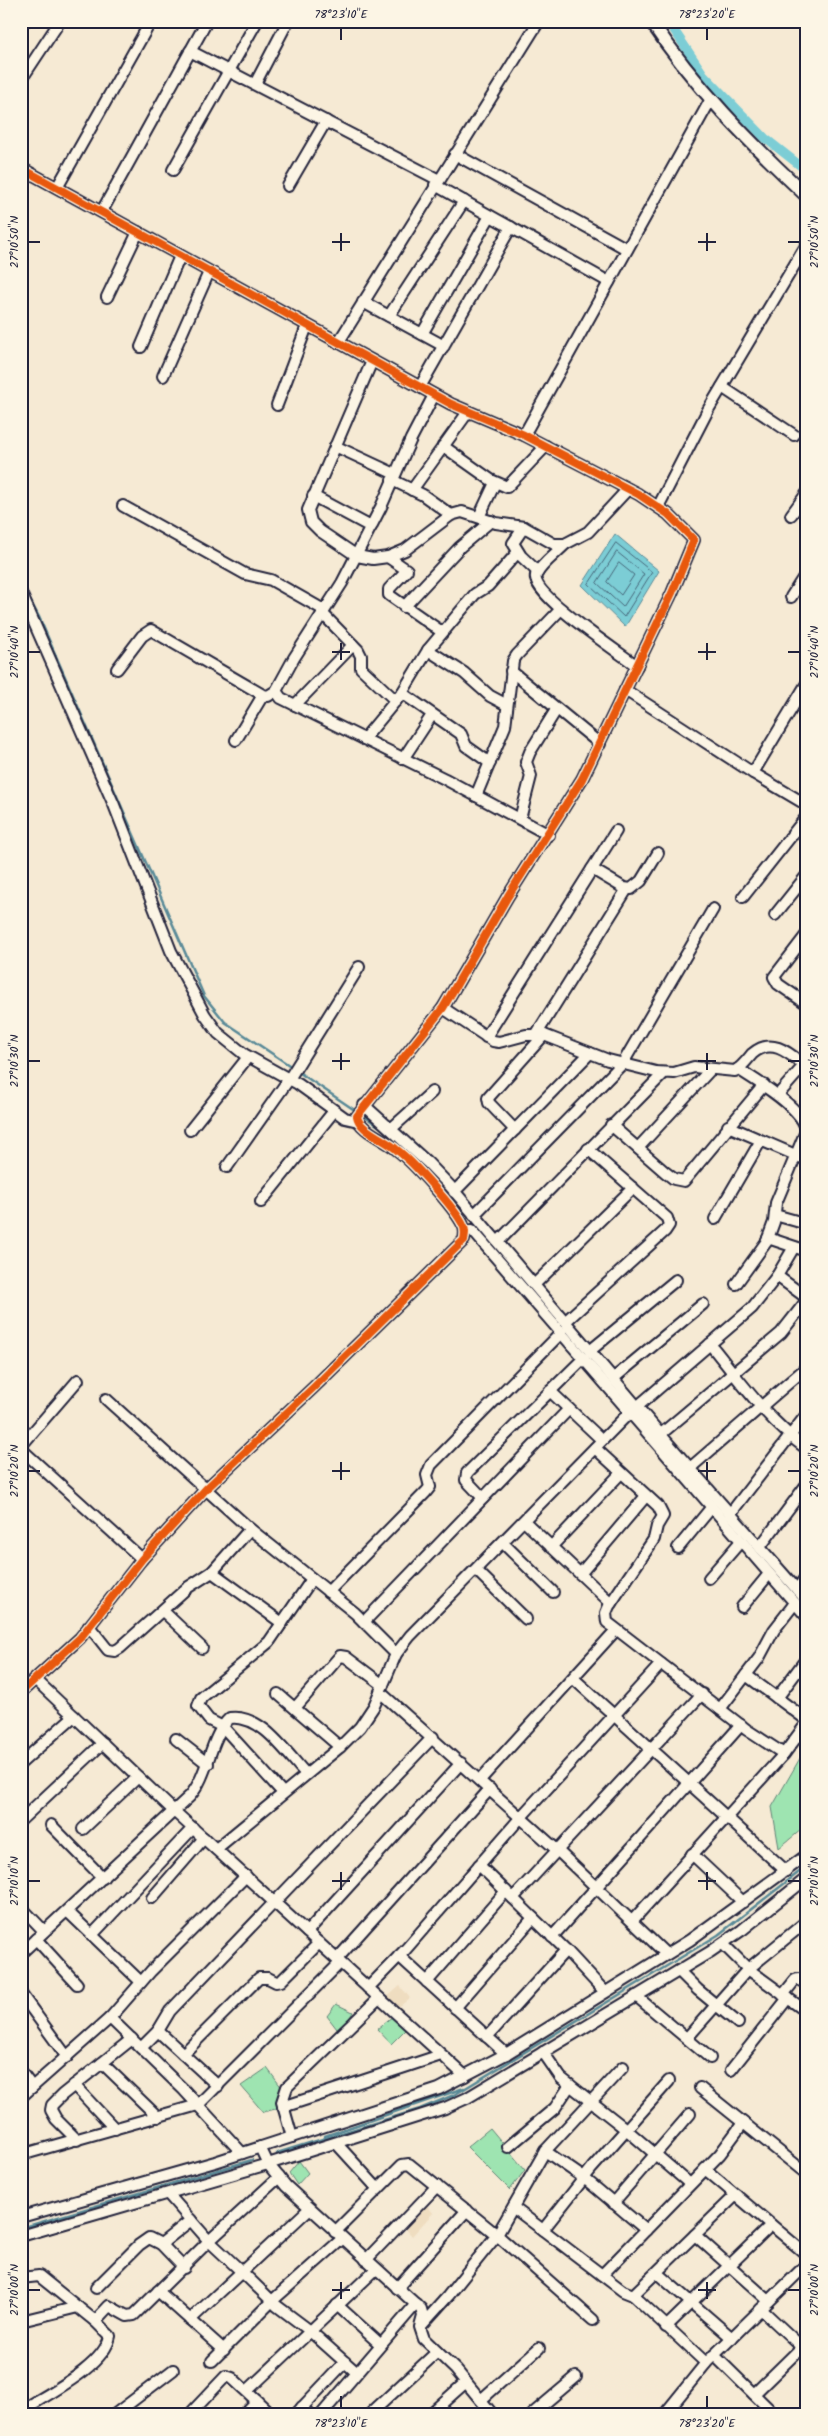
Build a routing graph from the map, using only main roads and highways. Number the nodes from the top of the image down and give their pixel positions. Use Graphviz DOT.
graph roads {
  1 [pos="650,21"];
  2 [pos="807,196"];
  1 -- 2 [label="main road"];
}
